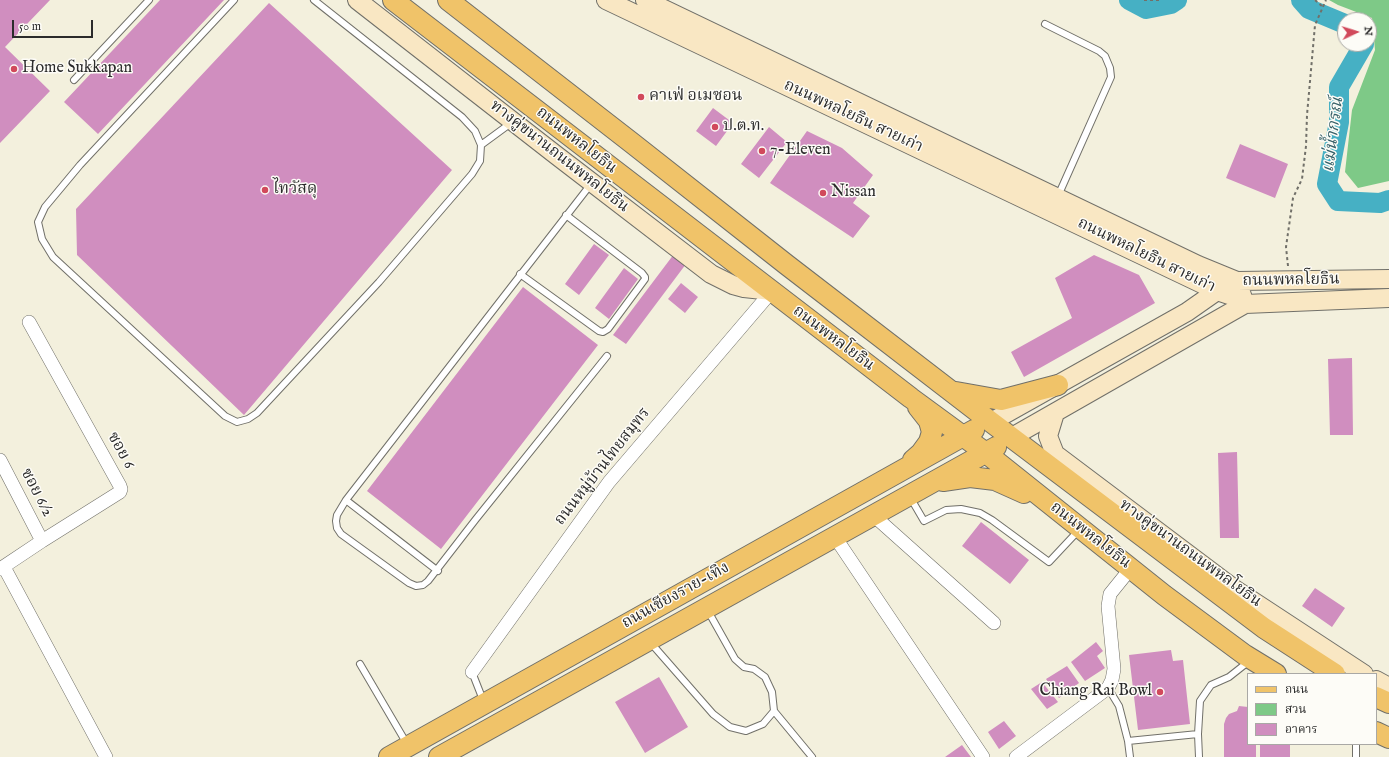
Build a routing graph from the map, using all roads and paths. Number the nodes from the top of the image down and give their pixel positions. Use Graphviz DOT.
graph roads {
  1 [pos="149,0"];
  2 [pos="234,0"];
  3 [pos="314,0"];
  4 [pos="357,0"];
  5 [pos="393,0"];
  6 [pos="448,0"];
  7 [pos="606,0"];
  8 [pos="645,0"];
  9 [pos="1144,0"];
  10 [pos="1160,0"];
  11 [pos="1315,0"];
  12 [pos="1326,0"];
  13 [pos="1323,7"];
  14 [pos="664,11"];
  15 [pos="1045,24"];
  16 [pos="74,80"];
  17 [pos="512,122"];
  18 [pos="481,145"];
  19 [pos="592,183"];
  20 [pos="1058,197"];
  21 [pos="566,215"];
  22 [pos="520,274"];
  23 [pos="1185,274"];
  24 [pos="1389,279"];
  25 [pos="1237,281"];
  26 [pos="1289,281"];
  27 [pos="1218,290"];
  28 [pos="772,291"];
  29 [pos="1389,298"];
  30 [pos="1245,304"];
  31 [pos="1187,312"];
  32 [pos="30,322"];
  33 [pos="607,356"];
  34 [pos="1058,385"];
  35 [pos="952,392"];
  36 [pos="911,398"];
  37 [pos="1055,413"];
  38 [pos="991,422"];
  39 [pos="964,436"];
  40 [pos="1012,437"];
  41 [pos="986,453"];
  42 [pos="0,460"];
  43 [pos="905,469"];
  44 [pos="931,482"];
  45 [pos="909,496"];
  46 [pos="346,500"];
  47 [pos="873,515"];
  48 [pos="1064,515"];
  49 [pos="1080,528"];
  50 [pos="835,537"];
  51 [pos="42,541"];
  52 [pos="2,568"];
  53 [pos="1131,568"];
  54 [pos="438,570"];
  55 [pos="1191,573"];
  56 [pos="1233,588"];
  57 [pos="706,608"];
  58 [pos="994,623"];
  59 [pos="649,640"];
  60 [pos="1251,659"];
  61 [pos="360,664"];
  62 [pos="472,672"];
  63 [pos="1274,673"];
  64 [pos="1333,673"];
  65 [pos="1362,673"];
  66 [pos="1377,681"];
  67 [pos="1389,687"];
  68 [pos="1108,688"];
  69 [pos="1377,697"];
  70 [pos="1389,703"];
  71 [pos="484,704"];
  72 [pos="774,711"];
  73 [pos="1377,732"];
  74 [pos="1198,734"];
  75 [pos="1389,738"];
  76 [pos="1128,741"];
  77 [pos="1356,745"];
  78 [pos="408,746"];
  79 [pos="106,757"];
  80 [pos="389,757"];
  81 [pos="439,757"];
  82 [pos="812,757"];
  83 [pos="983,757"];
  84 [pos="1016,757"];
  85 [pos="1130,757"];
  86 [pos="1199,757"];
  87 [pos="1356,757"];
  1 -- 16 [label="lane"];
  2 -- 18 [label="lane"];
  3 -- 18 [label="lane"];
  4 -- 17 [label="main road, ทางคู่ขนานถนนพหลโยธิน"];
  5 -- 28 [label="main road, ถนนพหลโยธิน"];
  6 -- 35 [label="main road, ถนนพหลโยธิน"];
  7 -- 14 [label="main road, ถนนพหลโยธิน สายเก่า"];
  8 -- 14 [label="main road, ถนนพหลโยธิน สายเก่า"];
  9 -- 10 [label="path"];
  11 -- 13 [label="path"];
  12 -- 13 [label="path"];
  13 -- 26 [label="path"];
  14 -- 20 [label="main road, ถนนพหลโยธิน สายเก่า"];
  14 -- 23 [label="main road, ถนนพหลโยธิน สายเก่า"];
  15 -- 20 [label="lane"];
  17 -- 18 [label="lane"];
  17 -- 19 [label="main road, ทางคู่ขนานถนนพหลโยธิน"];
  19 -- 21 [label="lane"];
  19 -- 28 [label="main road, ทางคู่ขนานถนนพหลโยธิน"];
  20 -- 25 [label="main road, ถนนพหลโยธิน สายเก่า"];
  21 -- 22 [label="lane"];
  21 -- 22 [label="lane"];
  22 -- 46 [label="lane"];
  23 -- 27 [label="main road, ถนนพหลโยธิน สายเก่า"];
  23 -- 31 [label="main road"];
  24 -- 26 [label="main road, ถนนพหลโยธิน"];
  25 -- 26 [label="main road, ถนนพหลโยธิน"];
  25 -- 27 [label="main road, ถนนพหลโยธิน"];
  25 -- 30 [label="main road, ถนนพหลโยธิน สายเก่า"];
  27 -- 30 [label="main road, ถนนพหลโยธิน สายเก่า"];
  27 -- 31 [label="main road, ถนนพหลโยธิน"];
  28 -- 36 [label="main road, ถนนพหลโยธิน"];
  28 -- 62 [label="street, ถนนหมู่บ้านไทยสมุทร"];
  29 -- 30 [label="main road, ถนนพหลโยธิน"];
  30 -- 37 [label="main road, ถนนพหลโยธิน"];
  31 -- 34 [label="main road, ถนนพหลโยธิน"];
  32 -- 51 [label="street, ซอย 6"];
  33 -- 54 [label="lane"];
  34 -- 35 [label="main road"];
  34 -- 38 [label="main road, ถนนพหลโยธิน"];
  35 -- 38 [label="main road, ถนนพหลโยธิน"];
  36 -- 39 [label="main road, ถนนพหลโยธิน"];
  36 -- 43 [label="main road"];
  37 -- 40 [label="main road, ถนนพหลโยธิน"];
  37 -- 56 [label="main road, ทางคู่ขนานถนนพหลโยธิน"];
  38 -- 39 [label="main road, ถนนเชียงราย-เทิง"];
  38 -- 40 [label="main road, ถนนพหลโยธิน"];
  39 -- 41 [label="main road, ถนนพหลโยธิน"];
  39 -- 43 [label="main road, ถนนเชียงราย-เทิง"];
  40 -- 41 [label="main road"];
  40 -- 55 [label="main road, ถนนพหลโยธิน"];
  41 -- 44 [label="main road"];
  41 -- 48 [label="main road, ถนนพหลโยธิน"];
  42 -- 51 [label="street, ซอย 6/2"];
  43 -- 71 [label="main road, ถนนเชียงราย-เทิง"];
  44 -- 45 [label="main road"];
  44 -- 48 [label="main road"];
  45 -- 47 [label="main road"];
  45 -- 49 [label="lane"];
  46 -- 54 [label="lane"];
  46 -- 54 [label="lane"];
  47 -- 50 [label="main road"];
  47 -- 58 [label="street"];
  48 -- 49 [label="main road, ถนนพหลโยธิน"];
  49 -- 53 [label="main road, ถนนพหลโยธิน"];
  50 -- 57 [label="main road"];
  50 -- 83 [label="street"];
  51 -- 52 [label="street, ซอย 6"];
  52 -- 79 [label="street"];
  53 -- 60 [label="main road, ถนนพหลโยธิน"];
  53 -- 68 [label="street"];
  55 -- 56 [label="main road"];
  55 -- 64 [label="main road, ถนนพหลโยธิน"];
  56 -- 65 [label="main road, ทางคู่ขนานถนนพหลโยธิน"];
  57 -- 59 [label="main road"];
  57 -- 72 [label="lane"];
  59 -- 72 [label="lane"];
  59 -- 81 [label="main road"];
  60 -- 63 [label="main road, ถนนพหลโยธิน"];
  60 -- 74 [label="lane"];
  61 -- 78 [label="lane"];
  62 -- 71 [label="lane"];
  66 -- 67 [label="main road"];
  68 -- 76 [label="lane"];
  68 -- 84 [label="street"];
  69 -- 70 [label="main road"];
  71 -- 78 [label="main road, ถนนเชียงราย-เทิง"];
  72 -- 82 [label="lane"];
  73 -- 75 [label="main road"];
  74 -- 76 [label="lane"];
  74 -- 86 [label="lane"];
  76 -- 85 [label="lane"];
  77 -- 87 [label="lane"];
  78 -- 80 [label="main road, ถนนเชียงราย-เทิง"];
}
